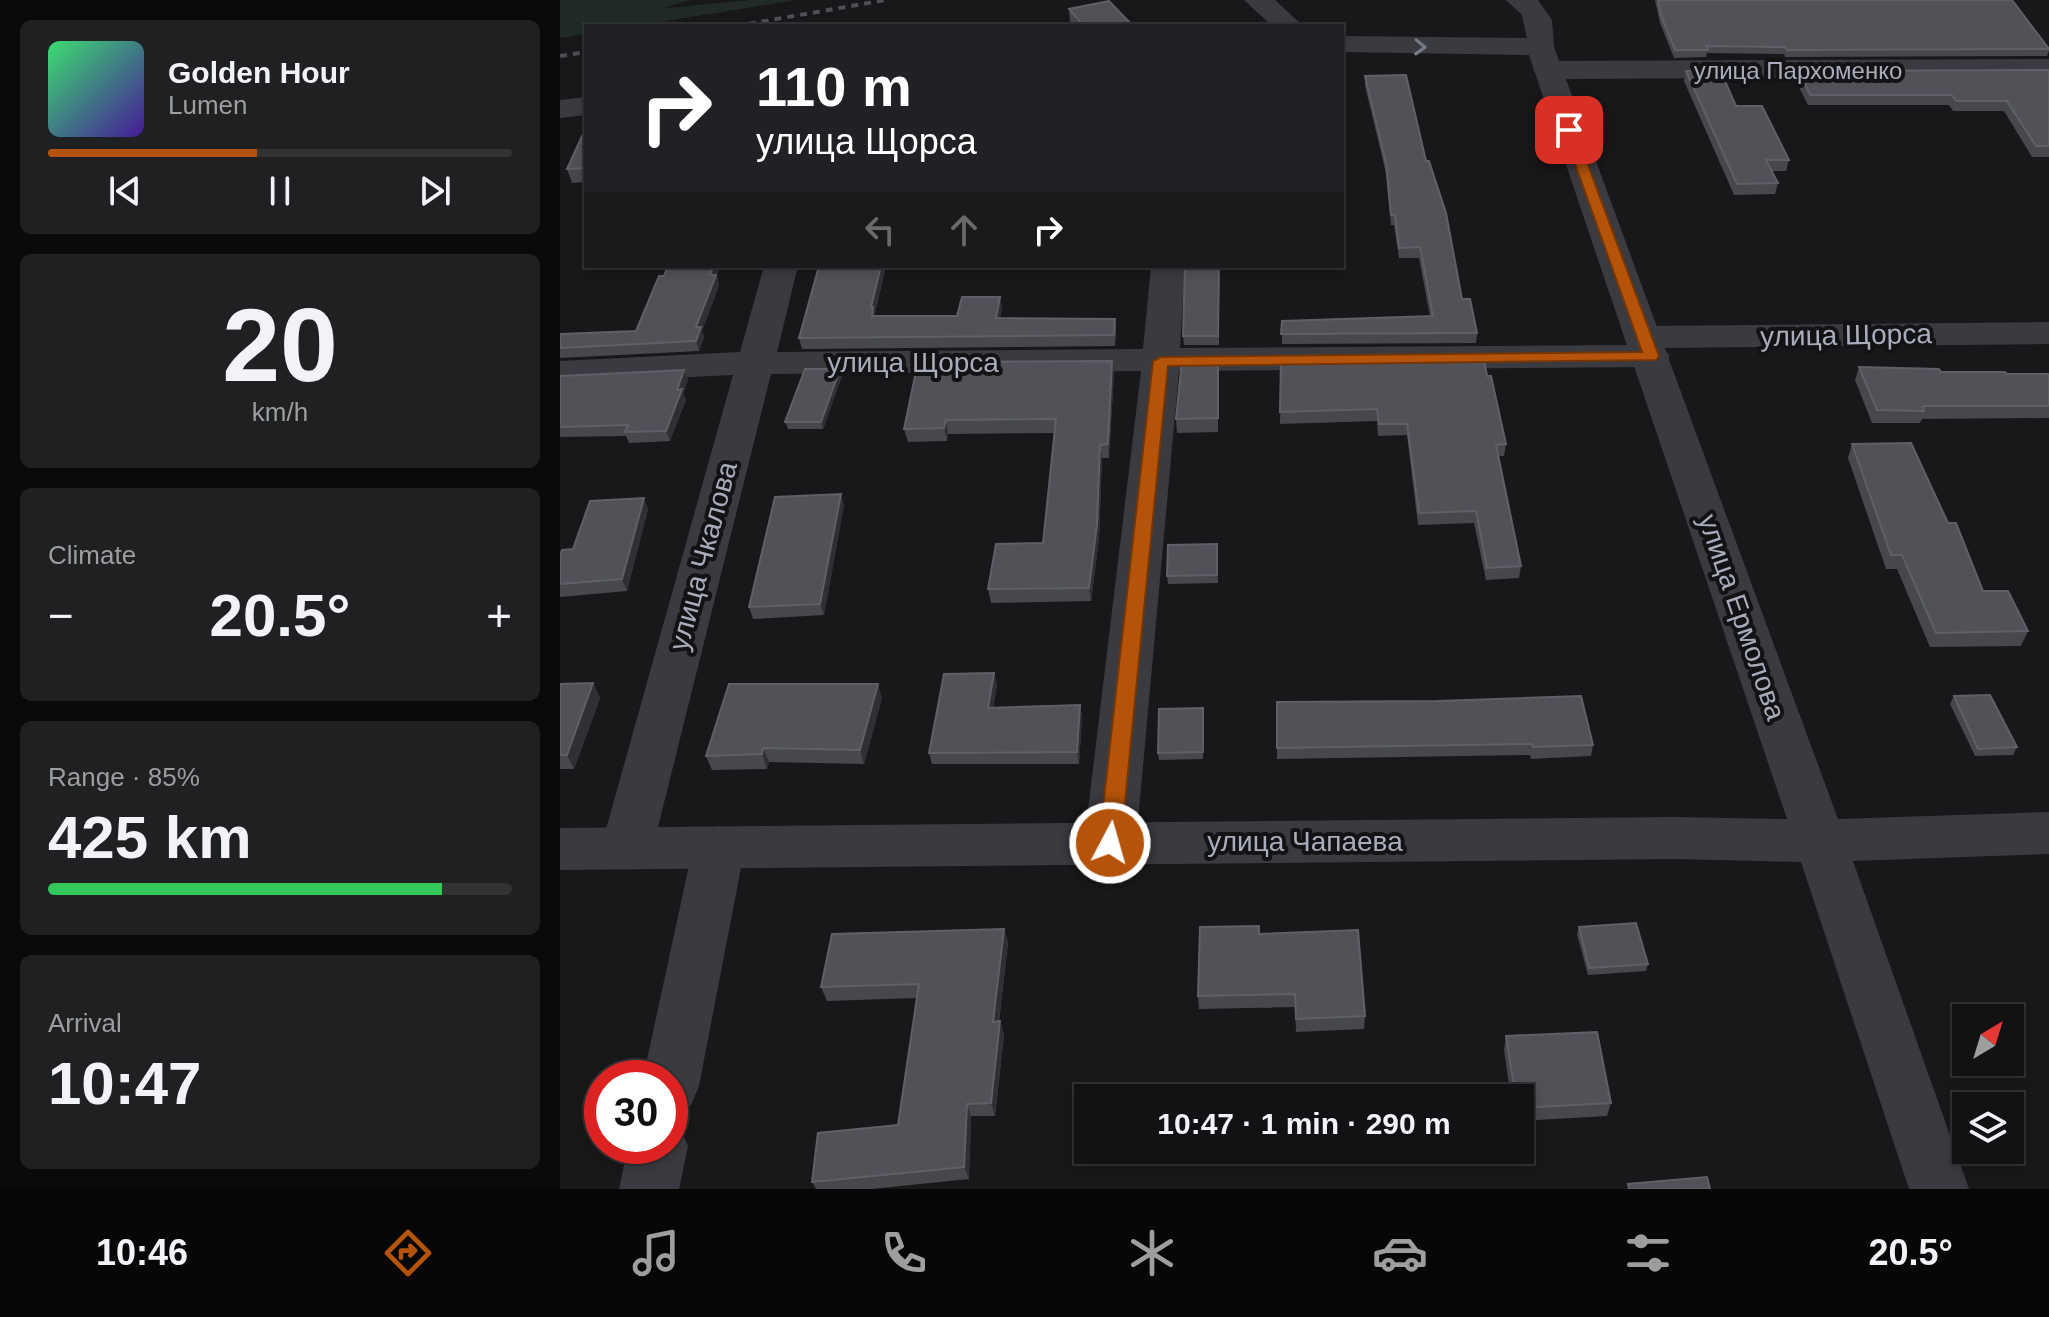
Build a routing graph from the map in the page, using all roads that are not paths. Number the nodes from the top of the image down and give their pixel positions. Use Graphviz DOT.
graph roads {
  1 [pos="1258,0"];
  2 [pos="1520,0"];
  3 [pos="1287,24"];
  4 [pos="1344,44"];
  5 [pos="1544,58"];
  6 [pos="2049,68"];
  7 [pos="584,106"];
  8 [pos="560,109"];
  9 [pos="780,268"];
  10 [pos="1168,268"];
  11 [pos="2049,333"];
  12 [pos="1647,347"];
  13 [pos="1161,361"];
  14 [pos="754,363"];
  15 [pos="560,372"];
  16 [pos="2049,833"];
  17 [pos="1820,841"];
  18 [pos="1110,843"];
  19 [pos="627,847"];
  20 [pos="719,847"];
  21 [pos="560,849"];
  22 [pos="675,1060"];
  23 [pos="654,1164"];
  24 [pos="649,1189"];
  25 [pos="1939,1189"];
  1 -- 3 [label="street"];
  2 -- 5 [label="street, улица Ермолова"];
  4 -- 5 [label="street, улица Пархоменко, one-way"];
  5 -- 6 [label="street, улица Пархоменко"];
  5 -- 12 [label="street, улица Ермолова"];
  7 -- 8 [label="street"];
  9 -- 14 [label="street, улица Чкалова"];
  10 -- 13 [label="street"];
  11 -- 12 [label="street, улица Щорса"];
  12 -- 13 [label="street, улица Щорса"];
  12 -- 17 [label="street, улица Ермолова"];
  13 -- 14 [label="street, улица Щорса"];
  13 -- 18 [label="street"];
  14 -- 15 [label="street, улица Щорса"];
  14 -- 19 [label="street, улица Чкалова"];
  16 -- 17 [label="street, улица Чапаева"];
  17 -- 18 [label="street, улица Чапаева"];
  17 -- 25 [label="street, улица Ермолова"];
  18 -- 20 [label="street, улица Чапаева"];
  19 -- 20 [label="street, улица Чапаева"];
  19 -- 21 [label="street, улица Чапаева"];
  20 -- 22 [label="street"];
  23 -- 24 [label="street"];
}
